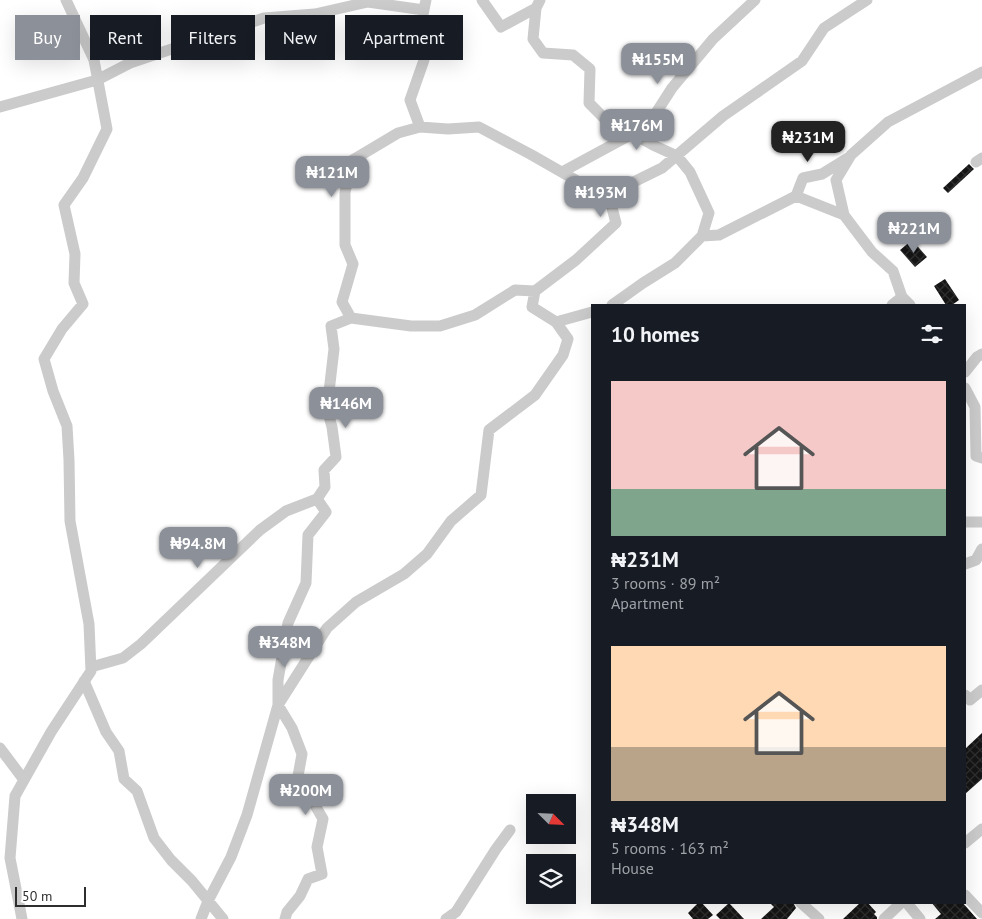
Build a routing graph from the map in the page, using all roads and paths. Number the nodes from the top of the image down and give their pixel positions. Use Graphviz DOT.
graph roads {
  1 [pos="66,0"];
  2 [pos="482,0"];
  3 [pos="755,0"];
  4 [pos="867,0"];
  5 [pos="538,4"];
  6 [pos="425,5"];
  7 [pos="982,72"];
  8 [pos="97,80"];
  9 [pos="0,107"];
  10 [pos="420,127"];
  11 [pos="634,133"];
  12 [pos="851,155"];
  13 [pos="677,156"];
  14 [pos="562,172"];
  15 [pos="605,196"];
  16 [pos="796,196"];
  17 [pos="844,215"];
  18 [pos="702,236"];
  19 [pos="535,291"];
  20 [pos="906,301"];
  21 [pos="613,304"];
  22 [pos="591,312"];
  23 [pos="351,318"];
  24 [pos="556,322"];
  25 [pos="982,354"];
  26 [pos="966,371"];
  27 [pos="966,390"];
  28 [pos="982,458"];
  29 [pos="317,499"];
  30 [pos="966,522"];
  31 [pos="982,522"];
  32 [pos="982,549"];
  33 [pos="974,563"];
  34 [pos="91,667"];
  35 [pos="84,681"];
  36 [pos="982,690"];
  37 [pos="966,696"];
  38 [pos="278,705"];
  39 [pos="0,748"];
  40 [pos="24,780"];
  41 [pos="982,829"];
  42 [pos="510,830"];
  43 [pos="966,842"];
  44 [pos="966,896"];
  45 [pos="208,901"];
  46 [pos="802,904"];
  47 [pos="902,904"];
  48 [pos="906,904"];
  49 [pos="982,913"];
  50 [pos="22,919"];
  51 [pos="201,919"];
  52 [pos="223,919"];
  53 [pos="285,919"];
  54 [pos="446,919"];
  55 [pos="819,919"];
  56 [pos="884,919"];
  57 [pos="920,919"];
  1 -- 8 [label="street"];
  2 -- 5 [label="street"];
  3 -- 11 [label="street"];
  4 -- 13 [label="street"];
  5 -- 11 [label="street"];
  6 -- 8 [label="street"];
  6 -- 10 [label="street"];
  7 -- 12 [label="street"];
  8 -- 9 [label="street"];
  8 -- 34 [label="street"];
  10 -- 14 [label="street"];
  10 -- 23 [label="street"];
  11 -- 13 [label="street"];
  11 -- 14 [label="street"];
  12 -- 16 [label="street"];
  12 -- 17 [label="street"];
  13 -- 15 [label="street"];
  13 -- 18 [label="street"];
  14 -- 15 [label="street"];
  15 -- 19 [label="street"];
  16 -- 17 [label="street"];
  16 -- 18 [label="street"];
  17 -- 20 [label="street"];
  18 -- 21 [label="street"];
  19 -- 23 [label="street"];
  19 -- 24 [label="street"];
  22 -- 24 [label="street"];
  23 -- 29 [label="street"];
  24 -- 38 [label="street"];
  25 -- 26 [label="street"];
  27 -- 28 [label="street"];
  29 -- 34 [label="street"];
  29 -- 38 [label="street"];
  30 -- 31 [label="street"];
  32 -- 33 [label="street"];
  34 -- 35 [label="street"];
  35 -- 40 [label="street"];
  35 -- 45 [label="street"];
  36 -- 37 [label="street"];
  38 -- 45 [label="street"];
  38 -- 53 [label="street"];
  39 -- 40 [label="street"];
  40 -- 50 [label="street"];
  41 -- 43 [label="street"];
  42 -- 54 [label="street"];
  44 -- 49 [label="street"];
  45 -- 51 [label="street"];
  45 -- 52 [label="street"];
  46 -- 55 [label="street"];
  47 -- 56 [label="street"];
  48 -- 57 [label="street"];
}
